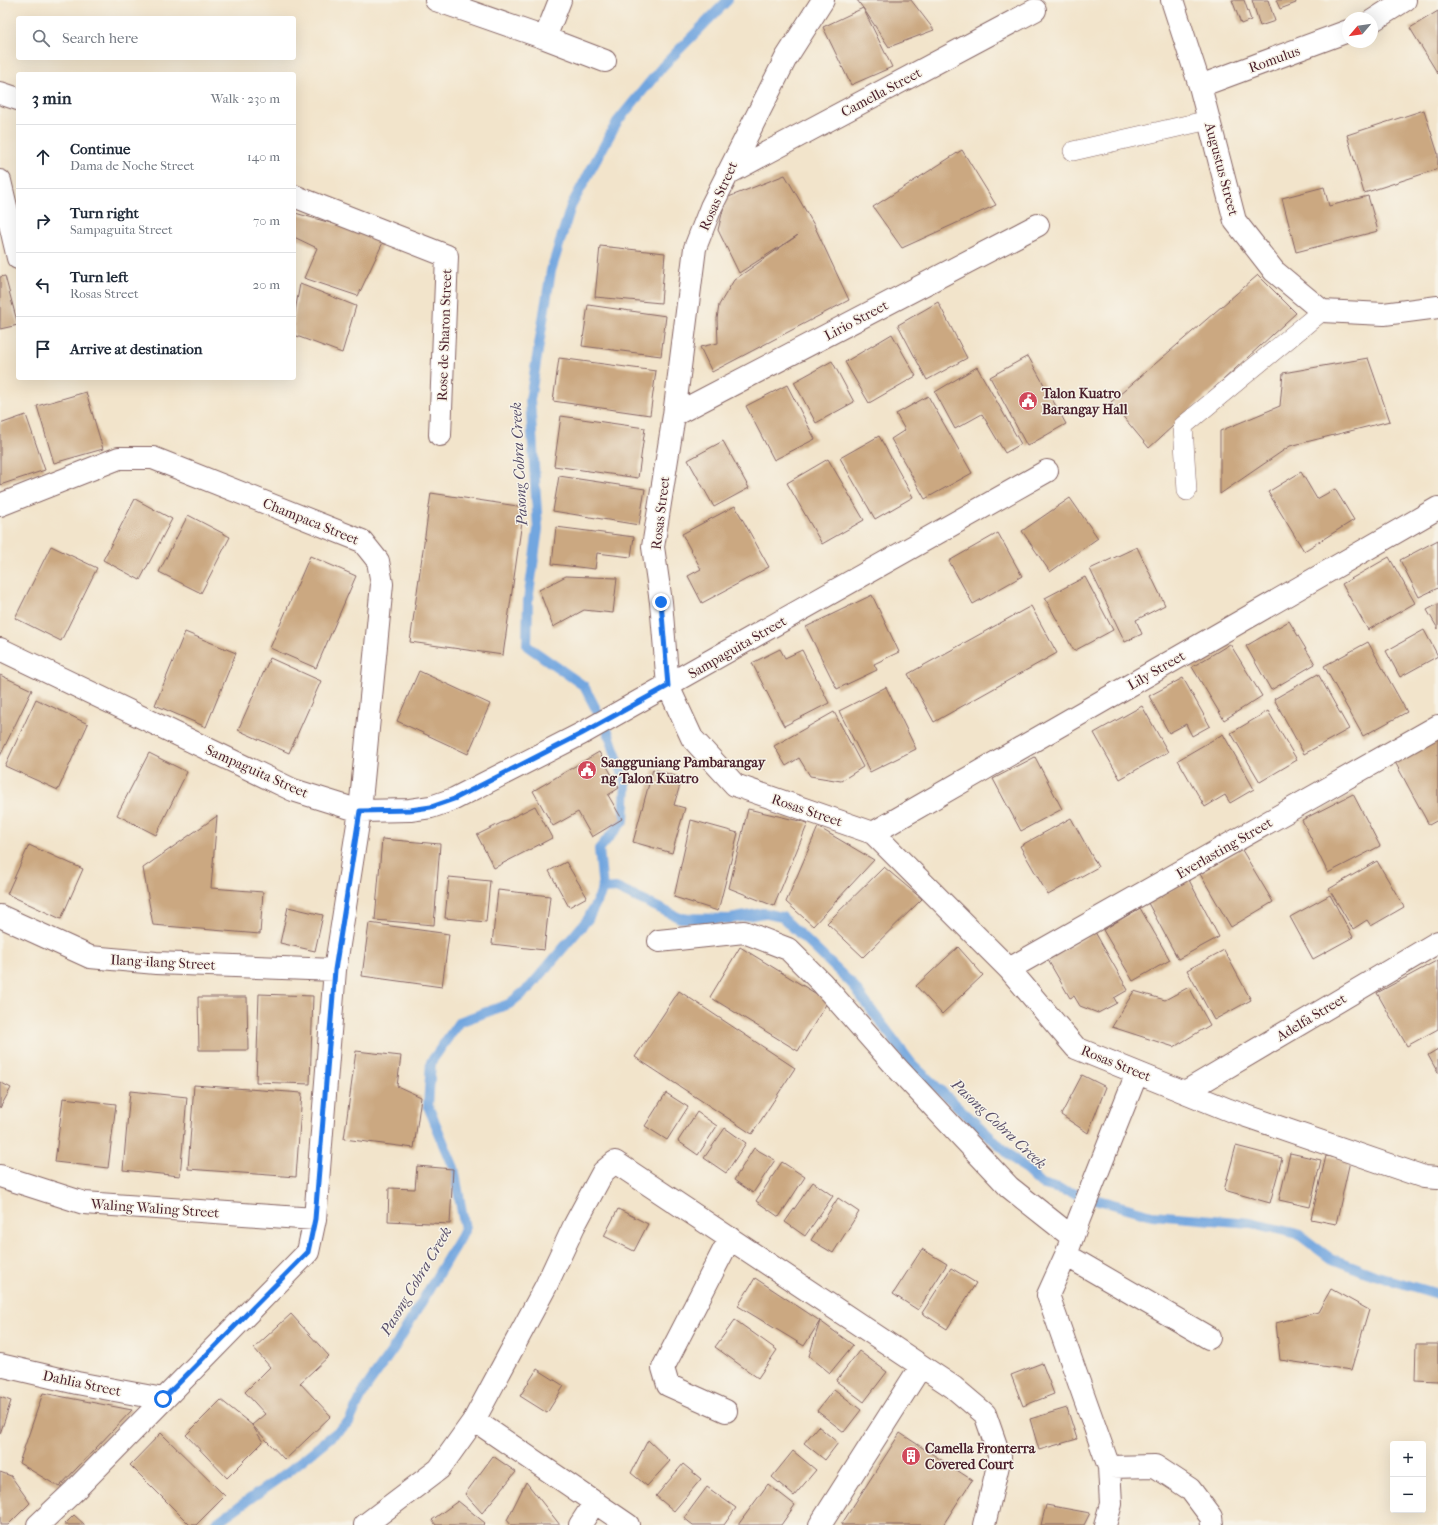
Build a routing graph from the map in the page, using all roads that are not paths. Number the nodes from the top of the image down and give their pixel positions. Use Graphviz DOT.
graph roads {
  1 [pos="436,0"];
  2 [pos="560,0"];
  3 [pos="822,0"];
  4 [pos="1172,0"];
  5 [pos="1405,0"];
  6 [pos="1035,10"];
  7 [pos="1378,17"];
  8 [pos="1342,33"];
  9 [pos="545,38"];
  10 [pos="605,62"];
  11 [pos="1200,86"];
  12 [pos="0,93"];
  13 [pos="16,98"];
  14 [pos="1209,120"];
  15 [pos="1074,151"];
  16 [pos="727,174"];
  17 [pos="0,181"];
  18 [pos="296,197"];
  19 [pos="1038,225"];
  20 [pos="16,249"];
  21 [pos="1438,307"];
  22 [pos="1322,311"];
  23 [pos="674,415"];
  24 [pos="440,435"];
  25 [pos="1047,471"];
  26 [pos="1188,491"];
  27 [pos="0,505"];
  28 [pos="1438,508"];
  29 [pos="0,649"];
  30 [pos="668,686"];
  31 [pos="1438,726"];
  32 [pos="360,811"];
  33 [pos="873,833"];
  34 [pos="0,916"];
  35 [pos="659,941"];
  36 [pos="1438,942"];
  37 [pos="1010,969"];
  38 [pos="335,970"];
  39 [pos="1138,1072"];
  40 [pos="1185,1092"];
  41 [pos="1433,1174"];
  42 [pos="0,1176"];
  43 [pos="315,1219"];
  44 [pos="1072,1237"];
  45 [pos="730,1238"];
  46 [pos="1210,1338"];
  47 [pos="0,1365"];
  48 [pos="921,1366"];
  49 [pos="163,1399"];
  50 [pos="726,1411"];
  51 [pos="474,1420"];
  52 [pos="1109,1467"];
  53 [pos="595,1502"];
  54 [pos="38,1525"];
  55 [pos="365,1525"];
  56 [pos="580,1525"];
  57 [pos="628,1525"];
  58 [pos="820,1525"];
  59 [pos="984,1525"];
  60 [pos="1105,1525"];
  61 [pos="1212,1525"];
  1 -- 9 [label="street"];
  2 -- 9 [label="street"];
  3 -- 16 [label="street, Rosas Street"];
  4 -- 11 [label="street, Augustus Street"];
  5 -- 7 [label="street"];
  6 -- 16 [label="street, Camella Street"];
  8 -- 11 [label="street, Romulus"];
  9 -- 10 [label="street"];
  11 -- 14 [label="street, Augustus Street"];
  12 -- 13 [label="street"];
  14 -- 15 [label="lane"];
  14 -- 22 [label="street, Augustus Street"];
  16 -- 23 [label="street, Rosas Street"];
  17 -- 20 [label="street"];
  18 -- 24 [label="street, Rose de Sharon Street"];
  19 -- 23 [label="street, Lirio Street"];
  21 -- 22 [label="street"];
  22 -- 26 [label="lane"];
  23 -- 30 [label="street, Rosas Street"];
  25 -- 30 [label="street, Sampaguita Street"];
  27 -- 32 [label="street, Champaca Street"];
  28 -- 33 [label="street, Lily Street"];
  29 -- 32 [label="street, Sampaguita Street"];
  30 -- 32 [label="street, Sampaguita Street"];
  30 -- 33 [label="street, Rosas Street"];
  31 -- 37 [label="street, Everlasting Street"];
  32 -- 38 [label="street, Champaca Street"];
  33 -- 37 [label="street, Rosas Street"];
  34 -- 38 [label="street, Ilang-ilang Street"];
  35 -- 44 [label="street"];
  36 -- 40 [label="street, Adelfa Street"];
  37 -- 39 [label="street, Rosas Street"];
  38 -- 43 [label="street, Champaca Street"];
  39 -- 40 [label="street, Rosas Street"];
  39 -- 44 [label="street"];
  40 -- 41 [label="street, Rosas Street"];
  42 -- 43 [label="street, Waling Waling Street"];
  43 -- 49 [label="street, Champaca Street"];
  44 -- 46 [label="street"];
  44 -- 52 [label="street"];
  45 -- 48 [label="street"];
  45 -- 50 [label="street"];
  45 -- 51 [label="street"];
  47 -- 49 [label="street, Dahlia Street"];
  48 -- 58 [label="street"];
  48 -- 59 [label="street"];
  49 -- 54 [label="street, Champaca Street"];
  51 -- 53 [label="street"];
  51 -- 55 [label="street"];
  52 -- 60 [label="street"];
  52 -- 61 [label="street"];
  53 -- 56 [label="street"];
  53 -- 57 [label="street"];
}
